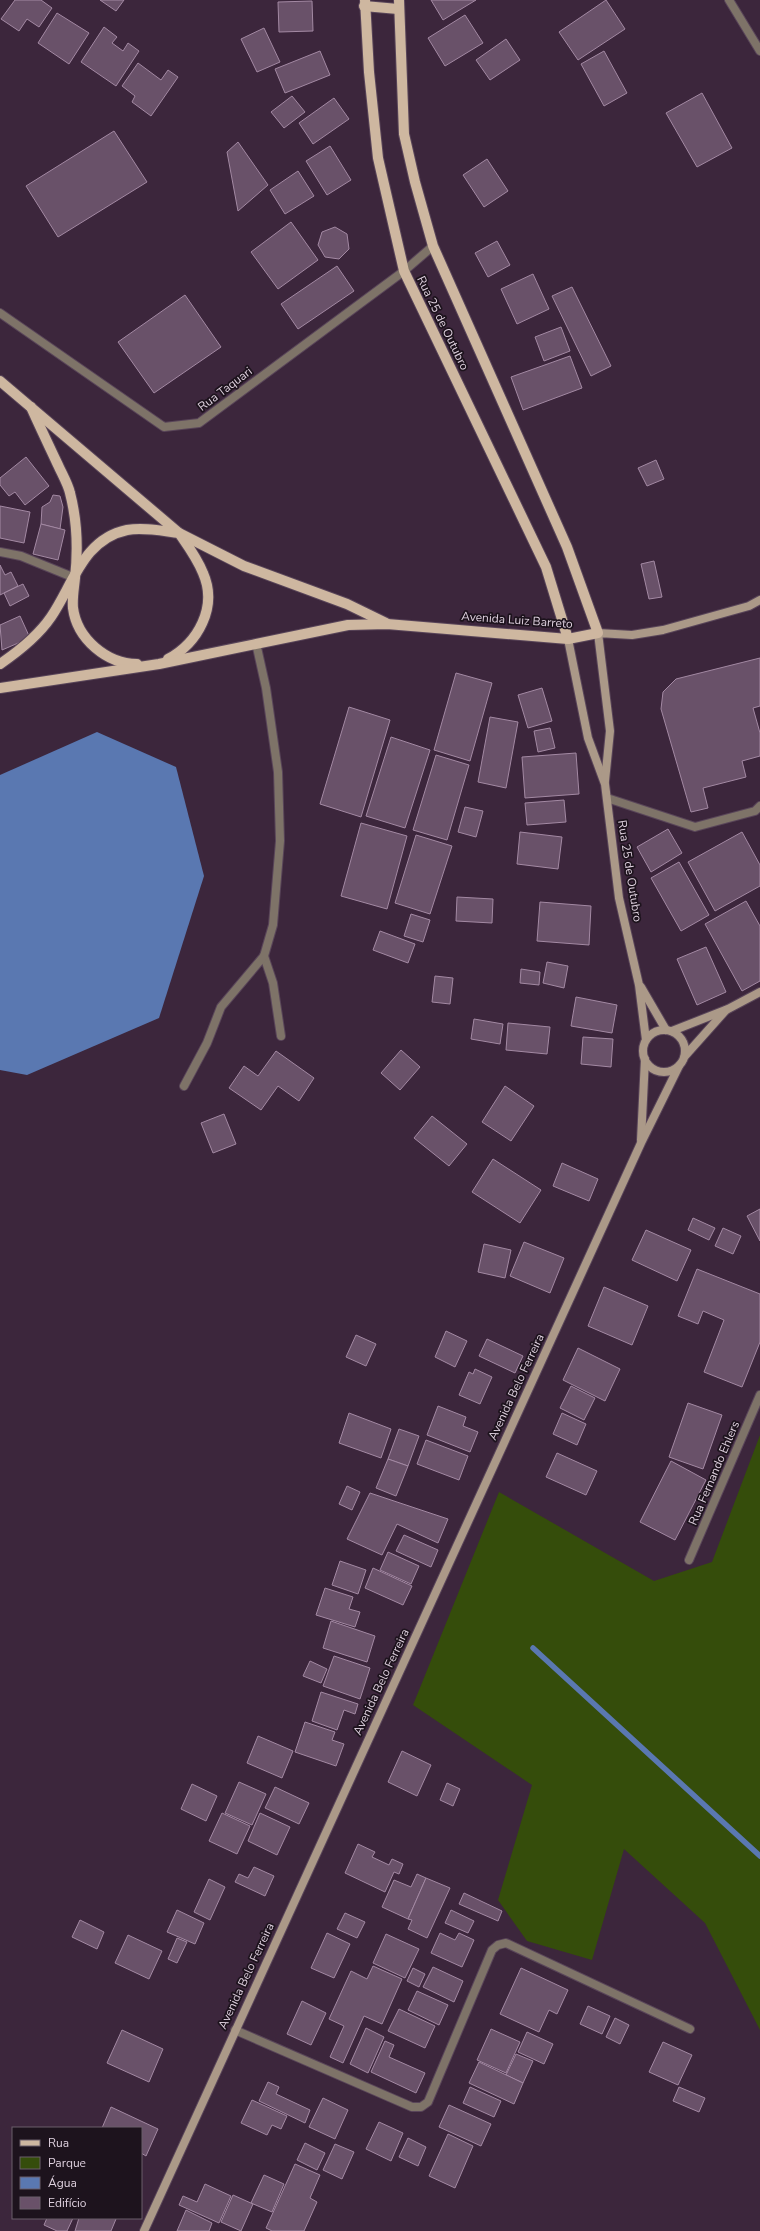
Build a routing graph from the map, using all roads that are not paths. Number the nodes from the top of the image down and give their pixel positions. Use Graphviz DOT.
graph roads {
  1 [pos="729,0"];
  2 [pos="365,3"];
  3 [pos="399,4"];
  4 [pos="760,51"];
  5 [pos="433,246"];
  6 [pos="404,271"];
  7 [pos="0,313"];
  8 [pos="0,381"];
  9 [pos="31,407"];
  10 [pos="179,533"];
  11 [pos="0,552"];
  12 [pos="75,578"];
  13 [pos="760,600"];
  14 [pos="387,624"];
  15 [pos="598,633"];
  16 [pos="568,639"];
  17 [pos="256,643"];
  18 [pos="0,664"];
  19 [pos="159,664"];
  20 [pos="0,688"];
  21 [pos="605,784"];
  22 [pos="607,798"];
  23 [pos="760,806"];
  24 [pos="264,956"];
  25 [pos="639,985"];
  26 [pos="760,992"];
  27 [pos="728,1009"];
  28 [pos="669,1030"];
  29 [pos="282,1036"];
  30 [pos="646,1040"];
  31 [pos="685,1056"];
  32 [pos="645,1060"];
  33 [pos="679,1066"];
  34 [pos="184,1086"];
  35 [pos="641,1143"];
  36 [pos="760,1395"];
  37 [pos="689,1560"];
  38 [pos="690,2029"];
  39 [pos="234,2030"];
  40 [pos="144,2231"];
  1 -- 4 [label="street"];
  2 -- 3 [label="main road"];
  2 -- 6 [label="main road, Rua 25 de Outubro"];
  3 -- 5 [label="main road, Rua 25 de Outubro"];
  5 -- 6 [label="street, Rua Taquari"];
  5 -- 15 [label="main road, Rua 25 de Outubro"];
  6 -- 7 [label="street, Rua Taquari"];
  6 -- 16 [label="main road, Rua 25 de Outubro"];
  8 -- 9 [label="main road"];
  9 -- 10 [label="main road"];
  9 -- 12 [label="main road"];
  10 -- 12 [label="main road"];
  10 -- 14 [label="main road"];
  10 -- 19 [label="main road"];
  11 -- 12 [label="street"];
  12 -- 18 [label="main road"];
  12 -- 19 [label="main road"];
  13 -- 15 [label="main road, Avenida Luiz Barreto"];
  14 -- 16 [label="main road, Avenida Luiz Barreto"];
  14 -- 17 [label="main road, Avenida Luiz Barreto"];
  15 -- 16 [label="main road, Avenida Luiz Barreto"];
  15 -- 21 [label="main road"];
  16 -- 21 [label="main road"];
  17 -- 19 [label="main road, Avenida Luiz Barreto"];
  17 -- 24 [label="street"];
  19 -- 20 [label="main road"];
  21 -- 22 [label="main road, Rua 25 de Outubro"];
  22 -- 23 [label="street"];
  22 -- 25 [label="main road, Rua 25 de Outubro"];
  24 -- 29 [label="street"];
  24 -- 34 [label="street"];
  25 -- 28 [label="main road, Rua 25 de Outubro"];
  25 -- 30 [label="main road, Rua 25 de Outubro"];
  26 -- 27 [label="main road"];
  27 -- 28 [label="main road"];
  27 -- 31 [label="main road"];
  28 -- 30 [label="main road"];
  28 -- 31 [label="main road, Rua 25 de Outubro"];
  30 -- 32 [label="main road, Rua 25 de Outubro"];
  31 -- 33 [label="main road"];
  32 -- 33 [label="main road"];
  32 -- 35 [label="main road, Avenida Belo Ferreira"];
  33 -- 35 [label="main road, Avenida Belo Ferreira"];
  35 -- 39 [label="main road, Avenida Belo Ferreira"];
  36 -- 37 [label="street, Rua Fernando Ehlers"];
  38 -- 39 [label="street"];
  39 -- 40 [label="main road, Avenida Belo Ferreira"];
}
